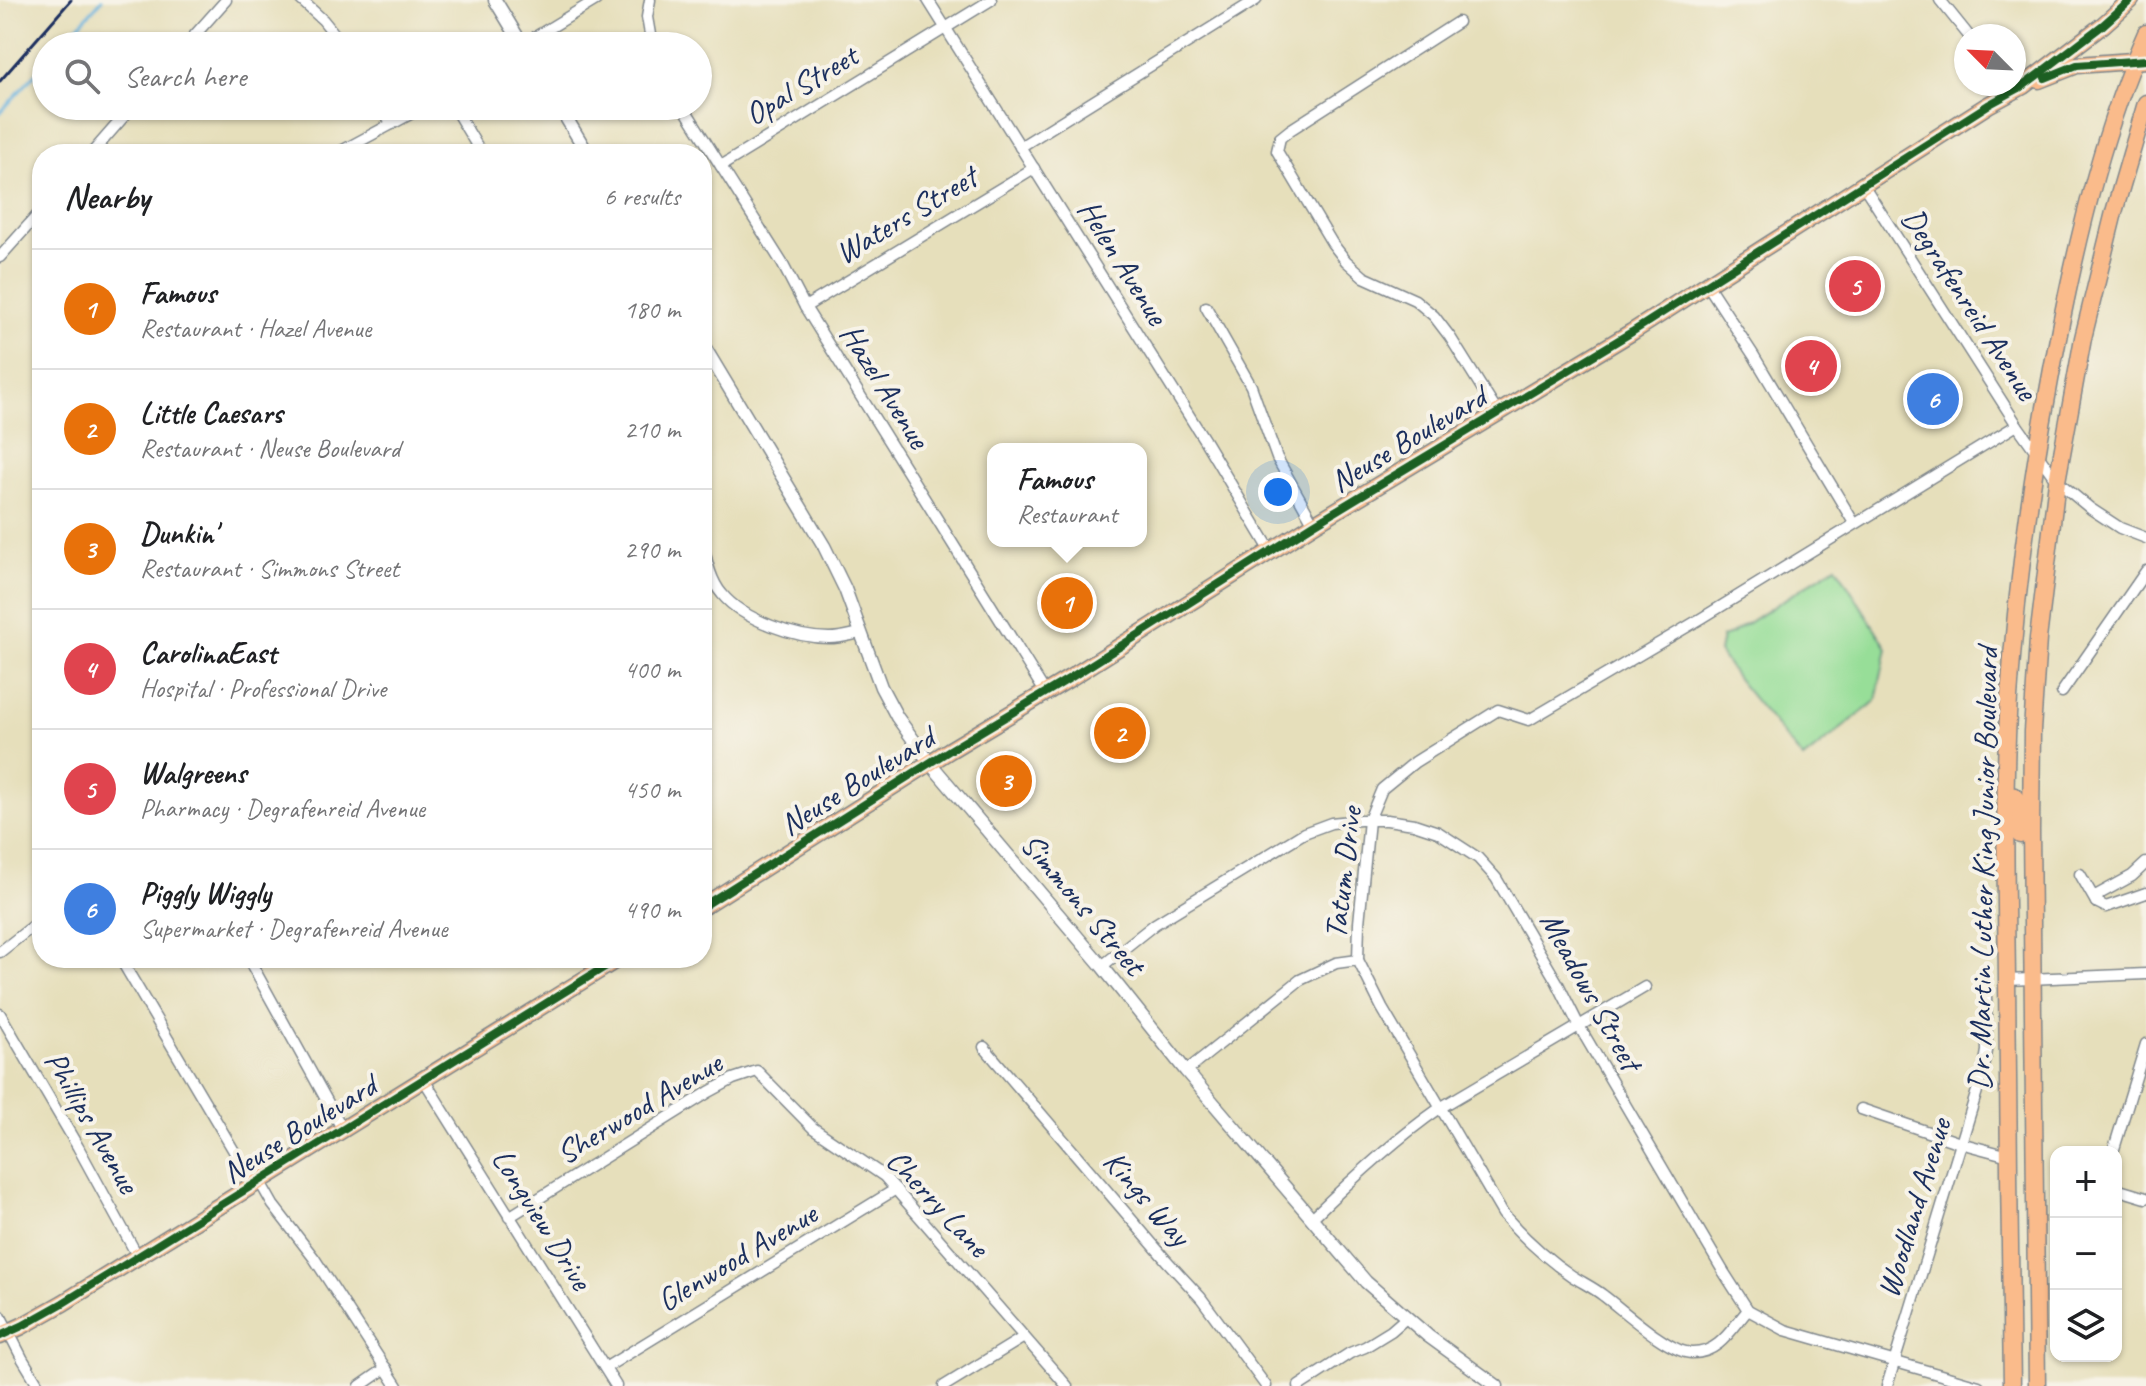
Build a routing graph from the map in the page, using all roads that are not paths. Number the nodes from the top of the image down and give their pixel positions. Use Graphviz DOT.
graph roads {
  1 [pos="226,0"];
  2 [pos="301,0"];
  3 [pos="495,0"];
  4 [pos="596,0"];
  5 [pos="650,0"];
  6 [pos="928,0"];
  7 [pos="991,0"];
  8 [pos="1256,0"];
  9 [pos="1940,0"];
  10 [pos="2131,0"];
  11 [pos="1458,22"];
  12 [pos="1959,24"];
  13 [pos="946,28"];
  14 [pos="197,32"];
  15 [pos="333,32"];
  16 [pos="514,32"];
  17 [pos="545,32"];
  18 [pos="650,32"];
  19 [pos="2146,33"];
  20 [pos="2139,62"];
  21 [pos="2026,79"];
  22 [pos="2026,83"];
  23 [pos="2001,96"];
  24 [pos="2146,103"];
  25 [pos="121,120"];
  26 [pos="389,120"];
  27 [pos="399,120"];
  28 [pos="461,120"];
  29 [pos="567,120"];
  30 [pos="692,120"];
  31 [pos="392,124"];
  32 [pos="100,144"];
  33 [pos="355,144"];
  34 [pos="476,144"];
  35 [pos="582,144"];
  36 [pos="707,144"];
  37 [pos="1020,147"];
  38 [pos="712,152"];
  39 [pos="721,166"];
  40 [pos="1034,168"];
  41 [pos="1862,183"];
  42 [pos="32,223"];
  43 [pos="0,257"];
  44 [pos="1707,284"];
  45 [pos="805,307"];
  46 [pos="1206,307"];
  47 [pos="712,360"];
  48 [pos="1497,412"];
  49 [pos="2017,425"];
  50 [pos="2036,452"];
  51 [pos="2057,481"];
  52 [pos="1854,523"];
  53 [pos="1314,524"];
  54 [pos="2146,538"];
  55 [pos="1272,553"];
  56 [pos="2146,571"];
  57 [pos="712,574"];
  58 [pos="860,633"];
  59 [pos="1045,692"];
  60 [pos="2062,692"];
  61 [pos="930,763"];
  62 [pos="2006,795"];
  63 [pos="1369,820"];
  64 [pos="2146,863"];
  65 [pos="2080,874"];
  66 [pos="2146,893"];
  67 [pos="712,901"];
  68 [pos="2096,902"];
  69 [pos="2031,916"];
  70 [pos="32,927"];
  71 [pos="0,952"];
  72 [pos="1358,960"];
  73 [pos="1102,966"];
  74 [pos="126,968"];
  75 [pos="254,968"];
  76 [pos="603,968"];
  77 [pos="2146,974"];
  78 [pos="2007,980"];
  79 [pos="2032,980"];
  80 [pos="1645,987"];
  81 [pos="1986,997"];
  82 [pos="0,1014"];
  83 [pos="1579,1026"];
  84 [pos="2146,1044"];
  85 [pos="984,1047"];
  86 [pos="2033,1064"];
  87 [pos="757,1071"];
  88 [pos="1186,1071"];
  89 [pos="424,1080"];
  90 [pos="1440,1108"];
  91 [pos="1861,1109"];
  92 [pos="343,1130"];
  93 [pos="1960,1143"];
  94 [pos="2115,1146"];
  95 [pos="2009,1156"];
  96 [pos="257,1184"];
  97 [pos="896,1189"];
  98 [pos="2122,1191"];
  99 [pos="2146,1198"];
  100 [pos="509,1217"];
  101 [pos="1312,1218"];
  102 [pos="138,1257"];
  103 [pos="1748,1310"];
  104 [pos="0,1315"];
  105 [pos="1406,1318"];
  106 [pos="4,1334"];
  107 [pos="1024,1337"];
  108 [pos="1894,1362"];
  109 [pos="386,1368"];
  110 [pos="605,1368"];
  111 [pos="39,1386"];
  112 [pos="360,1386"];
  113 [pos="397,1386"];
  114 [pos="616,1386"];
  115 [pos="944,1386"];
  116 [pos="1067,1386"];
  117 [pos="1266,1386"];
  118 [pos="1299,1386"];
  119 [pos="1497,1386"];
  120 [pos="1887,1386"];
  121 [pos="1979,1386"];
  122 [pos="2012,1386"];
  123 [pos="2037,1386"];
  1 -- 14 [label="street"];
  2 -- 15 [label="street"];
  3 -- 16 [label="street"];
  4 -- 17 [label="street"];
  5 -- 18 [label="street"];
  6 -- 13 [label="street, Helen Avenue"];
  7 -- 13 [label="street, Opal Street"];
  8 -- 37 [label="street"];
  9 -- 12 [label="street"];
  10 -- 21 [label="main road, Neuse Boulevard"];
  11 -- 48 [label="street"];
  13 -- 37 [label="street, Helen Avenue"];
  13 -- 39 [label="street, Opal Street"];
  19 -- 20 [label="main road, Dr. Martin Luther King Junior Boulevard"];
  20 -- 22 [label="main road"];
  20 -- 50 [label="main road, Dr. Martin Luther King Junior Boulevard"];
  23 -- 41 [label="main road, Neuse Boulevard"];
  24 -- 51 [label="main road, Dr. Martin Luther King Junior Boulevard"];
  25 -- 32 [label="street"];
  26 -- 31 [label="street"];
  27 -- 31 [label="street"];
  28 -- 34 [label="street"];
  29 -- 35 [label="street"];
  30 -- 36 [label="street, Hazel Avenue"];
  31 -- 33 [label="street"];
  37 -- 40 [label="street, Helen Avenue"];
  38 -- 39 [label="street, Hazel Avenue"];
  39 -- 45 [label="street, Hazel Avenue"];
  40 -- 45 [label="street, Waters Street"];
  40 -- 55 [label="street, Helen Avenue"];
  41 -- 44 [label="main road, Neuse Boulevard"];
  41 -- 49 [label="street, Degrafenreid Avenue"];
  42 -- 43 [label="street"];
  44 -- 48 [label="main road, Neuse Boulevard"];
  44 -- 52 [label="street"];
  45 -- 59 [label="street, Hazel Avenue"];
  46 -- 53 [label="street"];
  47 -- 58 [label="street, Simmons Street"];
  48 -- 53 [label="main road, Neuse Boulevard"];
  49 -- 50 [label="street, Degrafenreid Avenue"];
  49 -- 52 [label="street, Tatum Drive"];
  50 -- 51 [label="street, Degrafenreid Avenue"];
  50 -- 62 [label="main road, Dr. Martin Luther King Junior Boulevard"];
  51 -- 54 [label="street, Degrafenreid Avenue"];
  51 -- 69 [label="main road, Dr. Martin Luther King Junior Boulevard"];
  52 -- 63 [label="street, Tatum Drive"];
  53 -- 55 [label="main road, Neuse Boulevard"];
  55 -- 59 [label="main road, Neuse Boulevard"];
  56 -- 60 [label="street"];
  57 -- 58 [label="street"];
  58 -- 61 [label="street, Simmons Street"];
  59 -- 61 [label="main road, Neuse Boulevard"];
  61 -- 67 [label="main road, Neuse Boulevard"];
  61 -- 73 [label="street, Simmons Street"];
  62 -- 69 [label="main road"];
  62 -- 78 [label="main road, Dr. Martin Luther King Junior Boulevard"];
  63 -- 72 [label="street, Tatum Drive"];
  63 -- 73 [label="street, Meadows Street"];
  63 -- 83 [label="street, Meadows Street"];
  64 -- 68 [label="street"];
  65 -- 68 [label="street"];
  66 -- 68 [label="street"];
  69 -- 79 [label="main road, Dr. Martin Luther King Junior Boulevard"];
  70 -- 71 [label="street"];
  72 -- 88 [label="street"];
  72 -- 90 [label="street, Tatum Drive"];
  73 -- 88 [label="street, Simmons Street"];
  74 -- 96 [label="street"];
  75 -- 92 [label="street"];
  76 -- 89 [label="main road, Neuse Boulevard"];
  77 -- 79 [label="street"];
  78 -- 79 [label="street"];
  78 -- 95 [label="main road, Dr. Martin Luther King Junior Boulevard"];
  79 -- 86 [label="main road, Dr. Martin Luther King Junior Boulevard"];
  80 -- 83 [label="street"];
  81 -- 93 [label="street, Woodland Avenue"];
  82 -- 102 [label="street, Phillips Avenue"];
  83 -- 90 [label="street"];
  83 -- 103 [label="street, Meadows Street"];
  84 -- 94 [label="street"];
  85 -- 117 [label="street, Kings Way"];
  86 -- 95 [label="main road"];
  86 -- 123 [label="main road, Dr. Martin Luther King Junior Boulevard"];
  87 -- 97 [label="street, Cherry Lane"];
  87 -- 100 [label="street, Sherwood Avenue"];
  88 -- 101 [label="street, Simmons Street"];
  89 -- 92 [label="main road, Neuse Boulevard"];
  89 -- 100 [label="street, Longview Drive"];
  90 -- 101 [label="street"];
  90 -- 103 [label="street, Tatum Drive"];
  91 -- 93 [label="street"];
  92 -- 96 [label="main road, Neuse Boulevard"];
  93 -- 95 [label="street"];
  93 -- 108 [label="street, Woodland Avenue"];
  95 -- 122 [label="main road, Dr. Martin Luther King Junior Boulevard"];
  96 -- 102 [label="main road, Neuse Boulevard"];
  96 -- 109 [label="street"];
  97 -- 107 [label="street, Cherry Lane"];
  97 -- 110 [label="street, Glenwood Avenue"];
  98 -- 99 [label="street"];
  100 -- 110 [label="street, Longview Drive"];
  101 -- 105 [label="street, Simmons Street"];
  102 -- 106 [label="main road, Neuse Boulevard"];
  103 -- 108 [label="street, Meadows Street"];
  104 -- 106 [label="street"];
  105 -- 118 [label="street"];
  105 -- 119 [label="street, Simmons Street"];
  106 -- 111 [label="street"];
  107 -- 115 [label="street"];
  107 -- 116 [label="street, Cherry Lane"];
  108 -- 120 [label="street, Woodland Avenue"];
  108 -- 121 [label="street, Meadows Street"];
  109 -- 112 [label="street"];
  109 -- 113 [label="street"];
  110 -- 114 [label="street, Longview Drive"];
}
